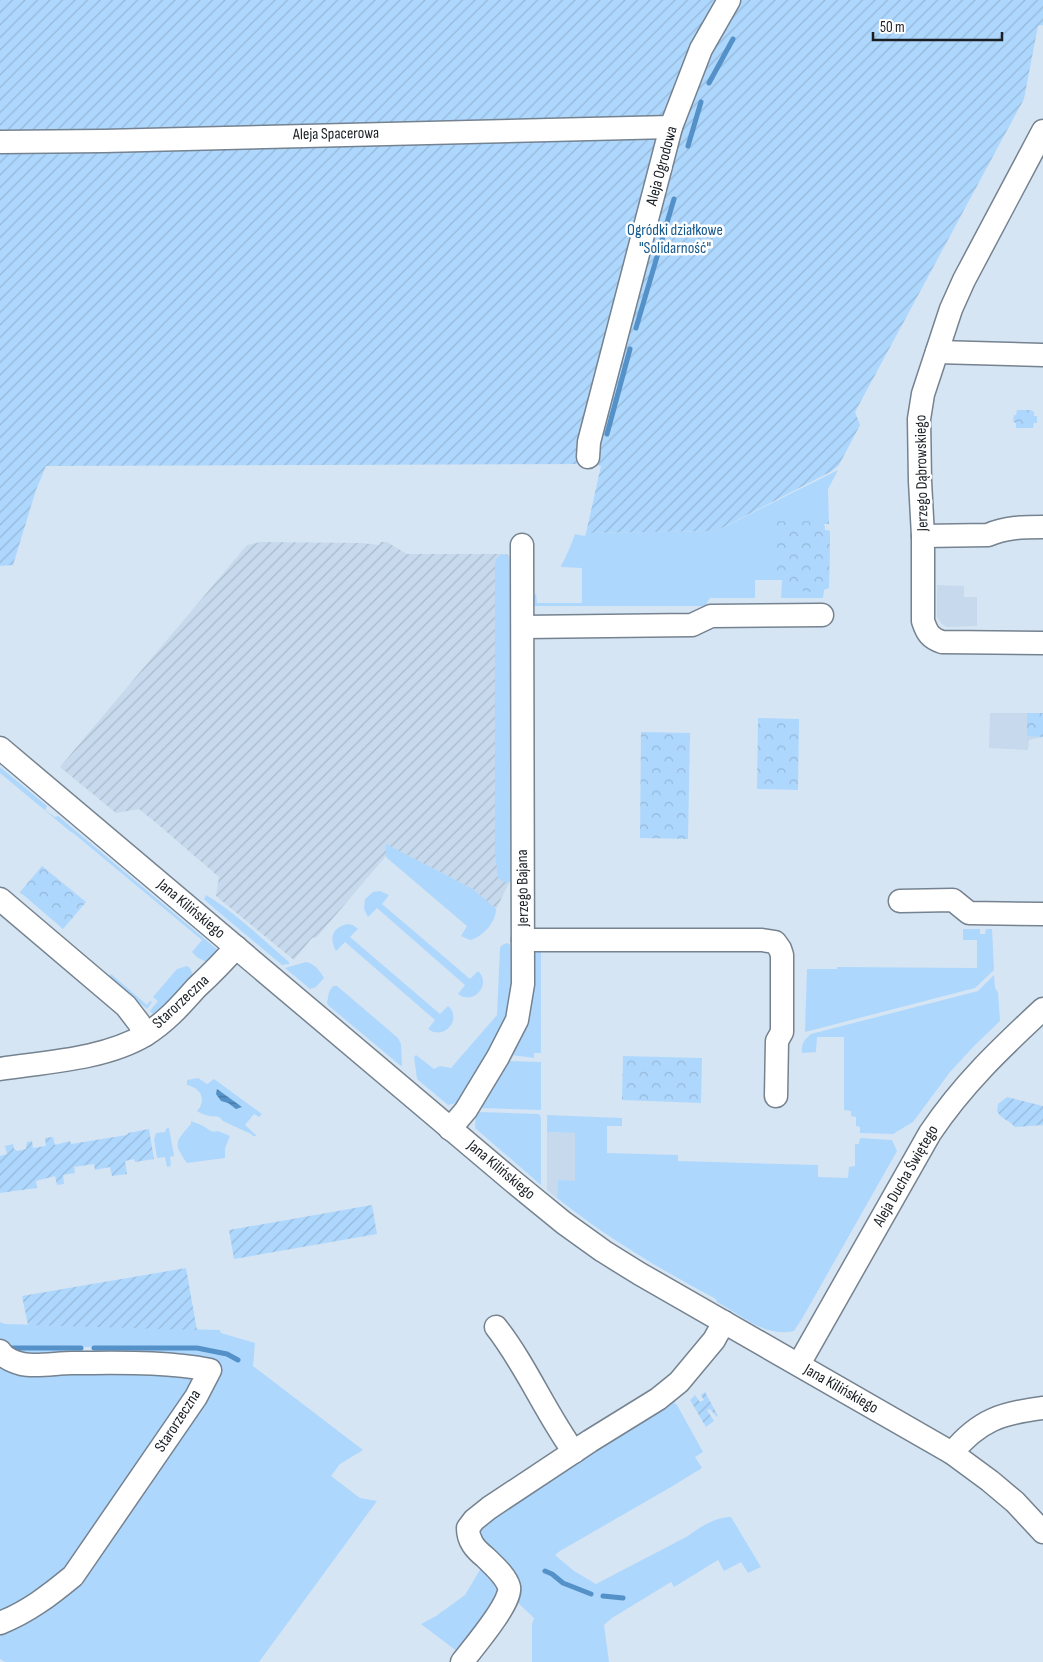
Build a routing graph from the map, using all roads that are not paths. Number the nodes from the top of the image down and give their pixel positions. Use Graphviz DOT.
graph roads {
  1 [pos="729,0"];
  2 [pos="671,126"];
  3 [pos="1043,131"];
  4 [pos="0,142"];
  5 [pos="937,352"];
  6 [pos="1043,355"];
  7 [pos="588,457"];
  8 [pos="1043,527"];
  9 [pos="923,536"];
  10 [pos="522,545"];
  11 [pos="822,615"];
  12 [pos="523,627"];
  13 [pos="1043,643"];
  14 [pos="0,748"];
  15 [pos="0,899"];
  16 [pos="900,901"];
  17 [pos="1043,914"];
  18 [pos="523,940"];
  19 [pos="236,947"];
  20 [pos="1043,1009"];
  21 [pos="145,1035"];
  22 [pos="0,1069"];
  23 [pos="776,1096"];
  24 [pos="450,1129"];
  25 [pos="724,1322"];
  26 [pos="496,1327"];
  27 [pos="0,1351"];
  28 [pos="799,1364"];
  29 [pos="1043,1408"];
  30 [pos="574,1452"];
  31 [pos="952,1453"];
  32 [pos="1043,1532"];
  33 [pos="0,1623"];
  34 [pos="462,1662"];
  1 -- 2 [label="street, Aleja Ogrodowa"];
  2 -- 4 [label="street, Aleja Spacerowa"];
  2 -- 7 [label="street, Aleja Ogrodowa"];
  3 -- 5 [label="street, Jerzego Dąbrowskiego"];
  5 -- 6 [label="street"];
  5 -- 9 [label="street, Jerzego Dąbrowskiego"];
  8 -- 9 [label="street"];
  9 -- 13 [label="street, Jerzego Dąbrowskiego"];
  10 -- 12 [label="street, Jerzego Bajana"];
  11 -- 12 [label="street"];
  12 -- 18 [label="street, Jerzego Bajana"];
  14 -- 19 [label="street, Jana Kilińskiego"];
  15 -- 21 [label="street"];
  16 -- 17 [label="street"];
  18 -- 23 [label="street"];
  18 -- 24 [label="street, Jerzego Bajana"];
  19 -- 21 [label="street, Starorzeczna"];
  19 -- 24 [label="street, Jana Kilińskiego"];
  20 -- 28 [label="street, Aleja Ducha Świętego"];
  21 -- 22 [label="street, Starorzeczna"];
  24 -- 25 [label="street, Jana Kilińskiego"];
  25 -- 28 [label="street, Jana Kilińskiego"];
  25 -- 30 [label="street"];
  26 -- 30 [label="street"];
  27 -- 33 [label="street, Starorzeczna"];
  28 -- 31 [label="street, Jana Kilińskiego"];
  29 -- 31 [label="street"];
  30 -- 34 [label="street"];
  31 -- 32 [label="street, Jana Kilińskiego"];
}
